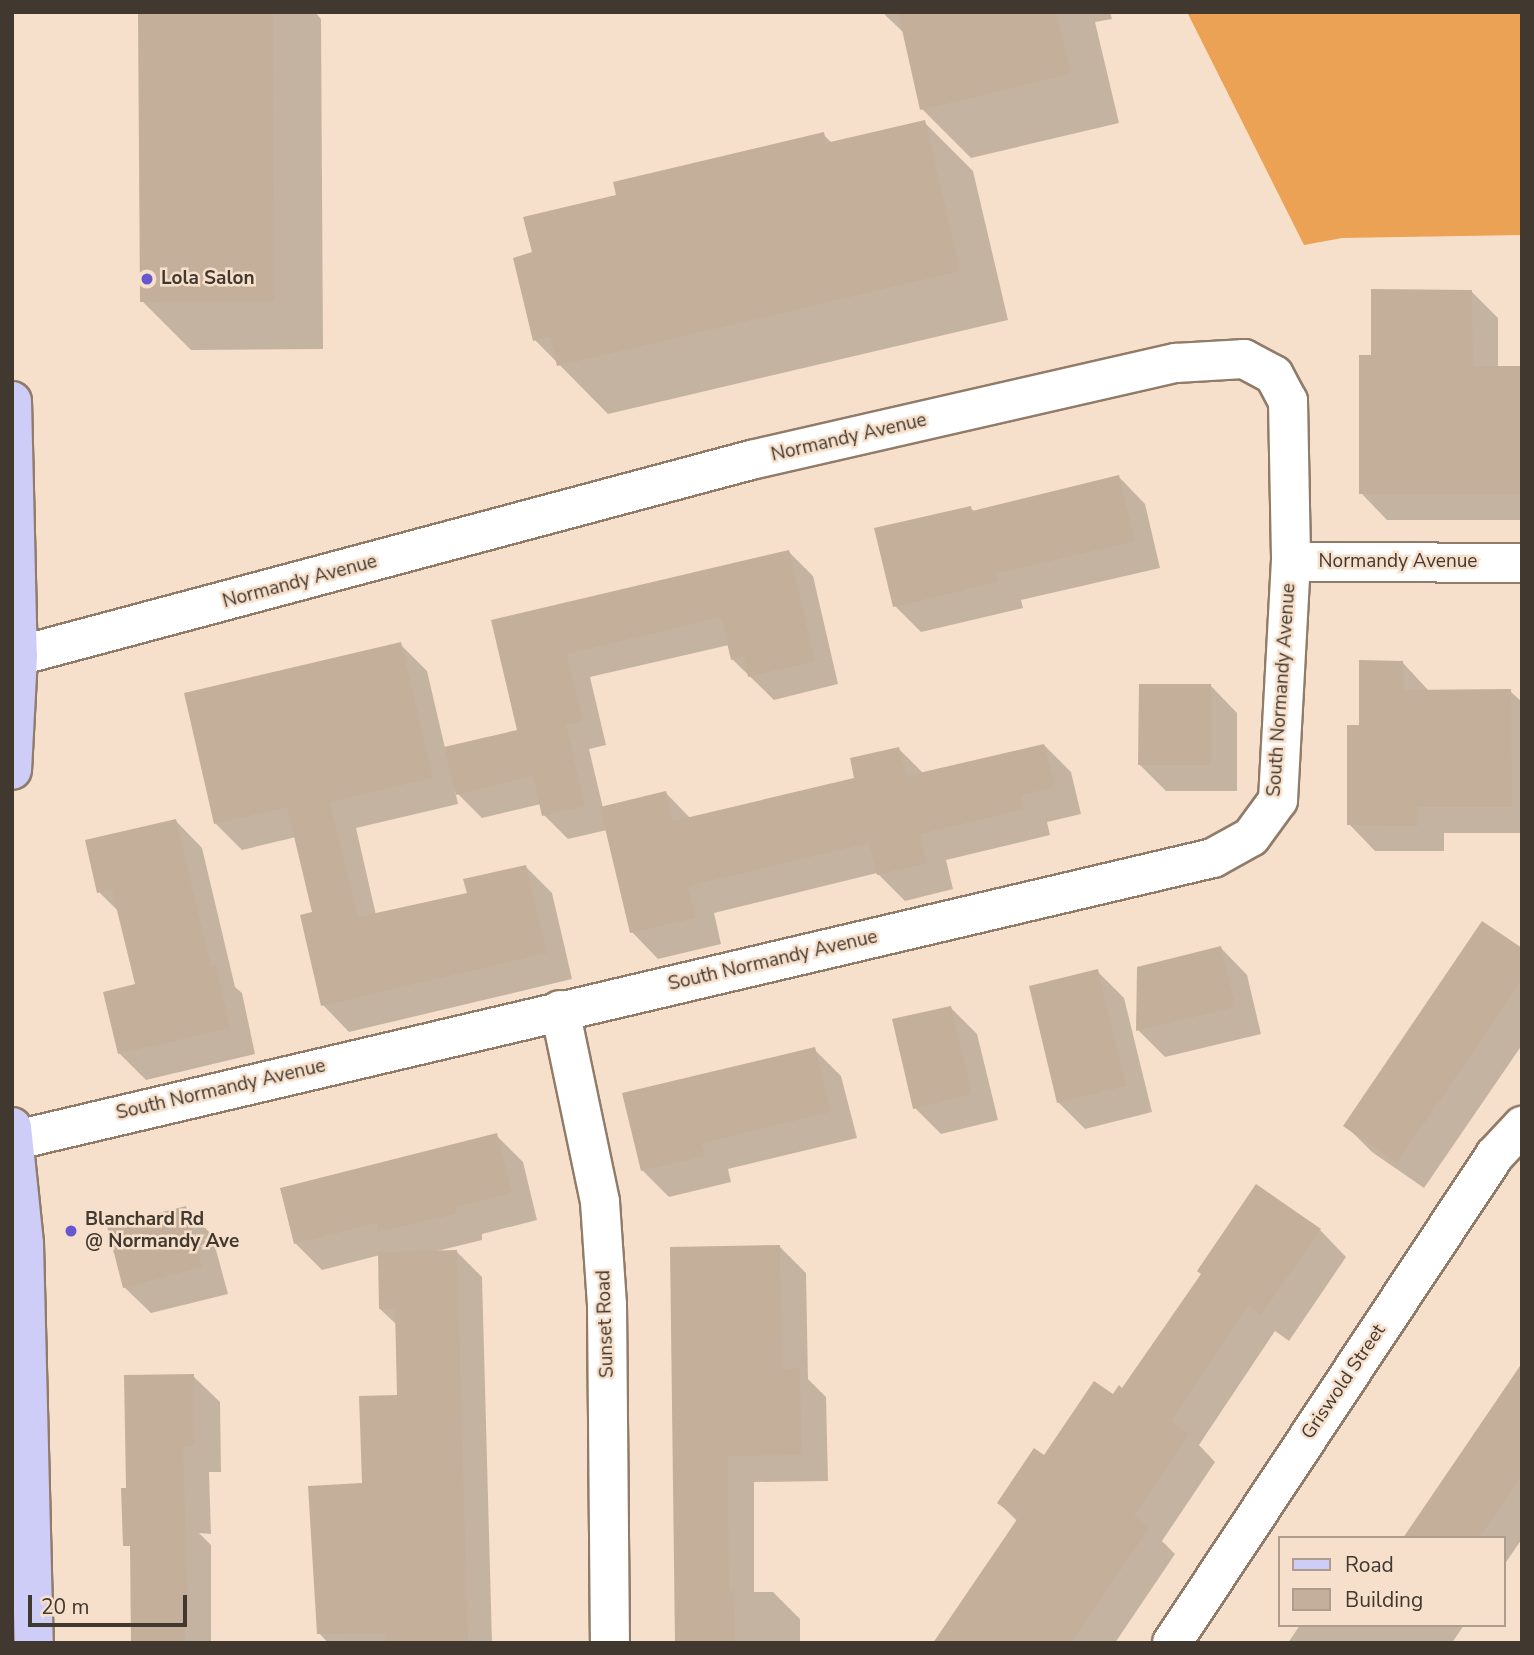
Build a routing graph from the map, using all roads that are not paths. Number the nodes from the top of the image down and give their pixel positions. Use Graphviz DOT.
graph roads {
  1 [pos="12,401"];
  2 [pos="1291,562"];
  3 [pos="1522,563"];
  4 [pos="18,656"];
  5 [pos="12,770"];
  6 [pos="560,1010"];
  7 [pos="1522,1126"];
  8 [pos="13,1136"];
  9 [pos="34,1643"];
  10 [pos="610,1643"];
  11 [pos="1172,1643"];
  1 -- 4 [label="main road"];
  2 -- 3 [label="street, Normandy Avenue"];
  2 -- 4 [label="street, Normandy Avenue"];
  2 -- 6 [label="street, South Normandy Avenue"];
  4 -- 5 [label="main road"];
  6 -- 8 [label="street, South Normandy Avenue"];
  6 -- 10 [label="street, Sunset Road"];
  7 -- 11 [label="street, Griswold Street"];
  8 -- 9 [label="main road"];
}
